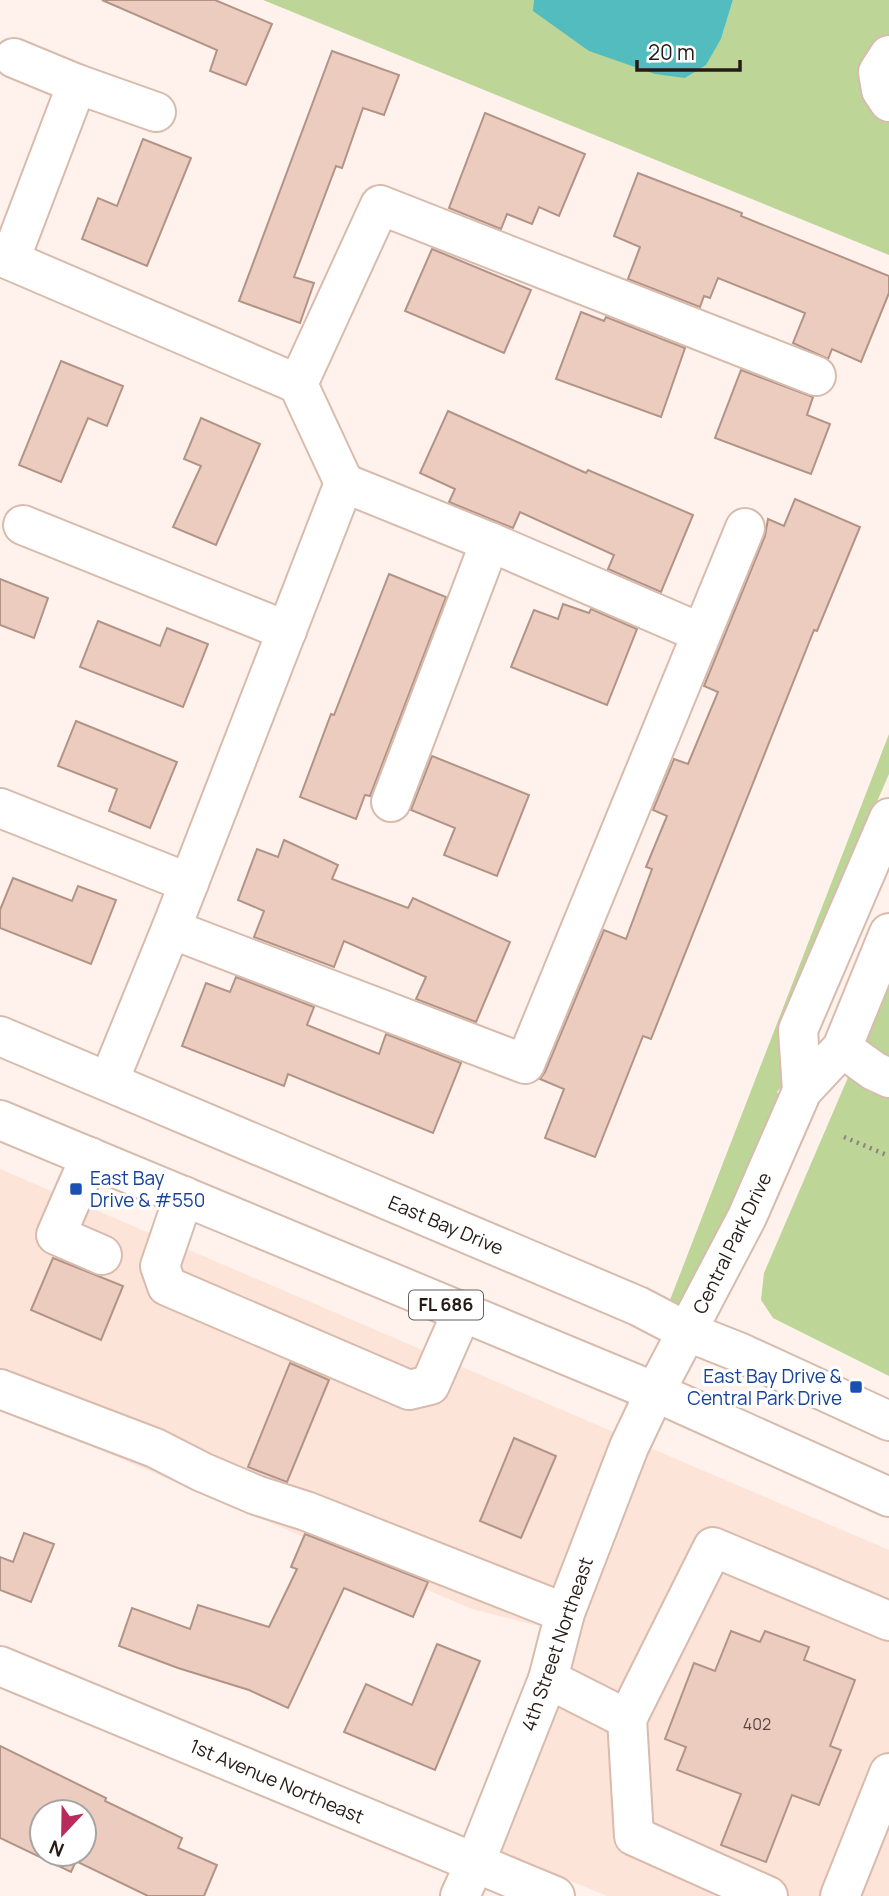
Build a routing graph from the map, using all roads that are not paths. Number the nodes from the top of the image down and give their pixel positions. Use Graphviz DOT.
graph roads {
  1 [pos="889,55"];
  2 [pos="14,58"];
  3 [pos="77,84"];
  4 [pos="889,102"];
  5 [pos="156,112"];
  6 [pos="5,258"];
  7 [pos="816,376"];
  8 [pos="298,384"];
  9 [pos="344,483"];
  10 [pos="23,525"];
  11 [pos="745,528"];
  12 [pos="490,542"];
  13 [pos="287,631"];
  14 [pos="701,633"];
  15 [pos="391,802"];
  16 [pos="0,808"];
  17 [pos="889,818"];
  18 [pos="189,883"];
  19 [pos="171,929"];
  20 [pos="889,933"];
  21 [pos="0,1036"];
  22 [pos="842,1048"];
  23 [pos="889,1078"];
  24 [pos="109,1081"];
  25 [pos="802,1091"];
  26 [pos="0,1120"];
  27 [pos="90,1157"];
  28 [pos="184,1196"];
  29 [pos="103,1255"];
  30 [pos="462,1312"];
  31 [pos="688,1332"];
  32 [pos="0,1388"];
  33 [pos="655,1392"];
  34 [pos="889,1421"];
  35 [pos="889,1497"];
  36 [pos="565,1613"];
  37 [pos="889,1621"];
  38 [pos="0,1666"];
  39 [pos="548,1679"];
  40 [pos="627,1719"];
  41 [pos="889,1773"];
  42 [pos="467,1880"];
  43 [pos="555,1896"];
  44 [pos="768,1896"];
  45 [pos="840,1896"];
  1 -- 4 [label="main road"];
  2 -- 3 [label="main road"];
  3 -- 5 [label="main road"];
  3 -- 6 [label="main road"];
  6 -- 8 [label="main road"];
  7 -- 8 [label="main road"];
  8 -- 9 [label="main road"];
  9 -- 12 [label="main road"];
  9 -- 13 [label="main road"];
  10 -- 13 [label="main road"];
  11 -- 14 [label="main road"];
  12 -- 14 [label="main road"];
  12 -- 15 [label="main road"];
  13 -- 18 [label="main road"];
  14 -- 19 [label="main road"];
  16 -- 18 [label="main road"];
  17 -- 25 [label="main road, Central Park Drive"];
  18 -- 19 [label="main road"];
  19 -- 24 [label="main road"];
  20 -- 22 [label="main road, Central Park Drive"];
  21 -- 24 [label="main road, East Bay Drive"];
  22 -- 23 [label="main road"];
  22 -- 25 [label="main road, Central Park Drive"];
  24 -- 31 [label="main road, East Bay Drive"];
  25 -- 31 [label="main road, Central Park Drive"];
  26 -- 27 [label="main road, FL 686"];
  27 -- 28 [label="main road, FL 686"];
  27 -- 29 [label="main road"];
  28 -- 30 [label="main road, FL 686"];
  28 -- 30 [label="main road"];
  30 -- 33 [label="main road, FL 686"];
  31 -- 33 [label="main road, Central Park Drive"];
  31 -- 34 [label="main road, East Bay Drive"];
  32 -- 36 [label="main road"];
  33 -- 35 [label="main road, FL 686"];
  33 -- 36 [label="main road, 4th Street Northeast"];
  36 -- 39 [label="main road, 4th Street Northeast"];
  37 -- 40 [label="main road"];
  38 -- 42 [label="main road, 1st Avenue Northeast"];
  39 -- 40 [label="main road"];
  39 -- 42 [label="main road, 4th Street Northeast"];
  40 -- 44 [label="main road"];
  41 -- 45 [label="main road"];
  42 -- 43 [label="main road, 1st Avenue Northeast"];
}
